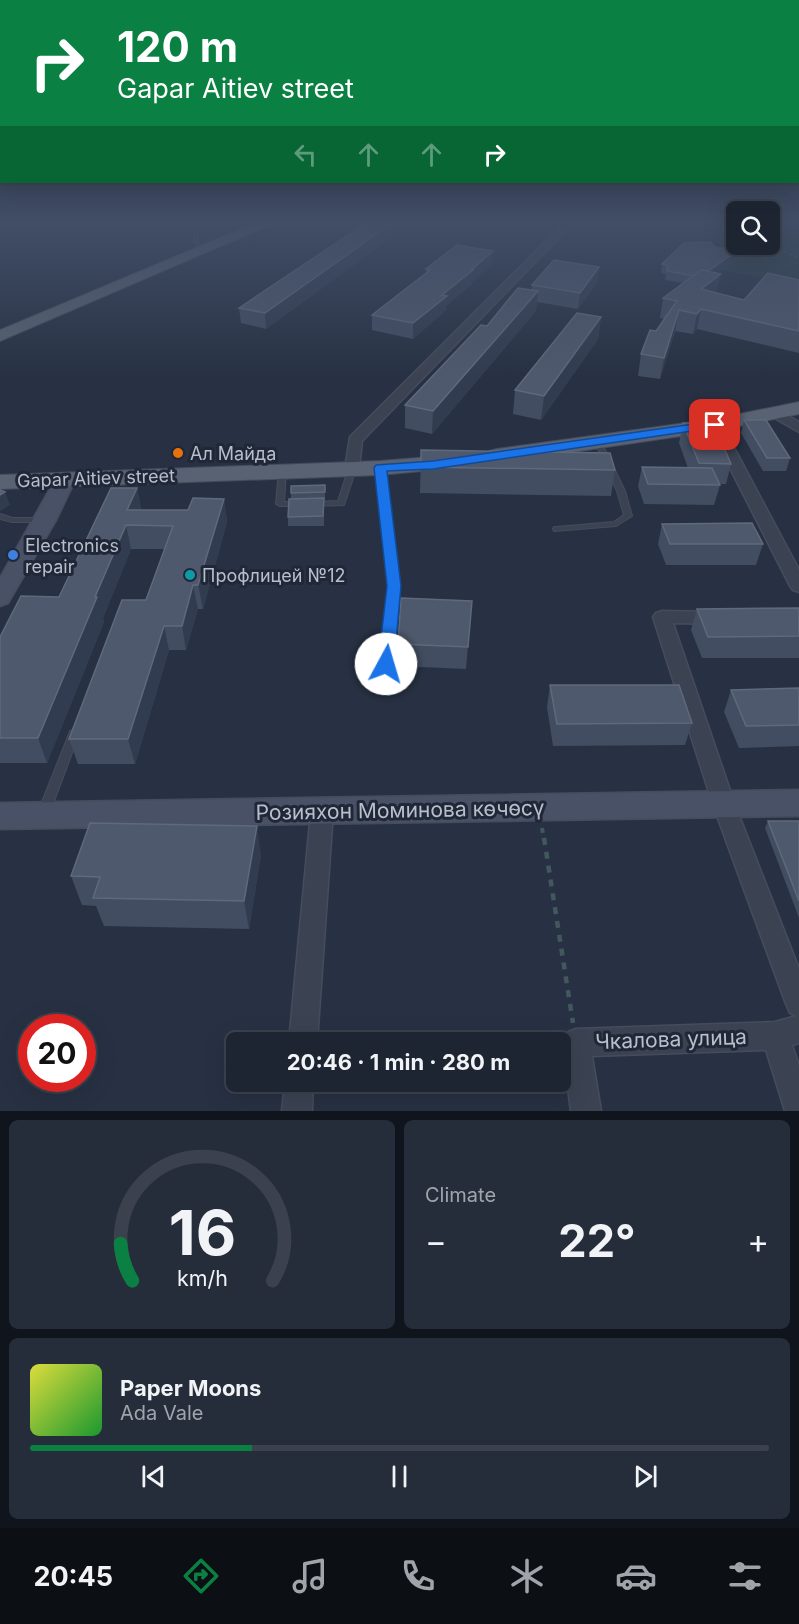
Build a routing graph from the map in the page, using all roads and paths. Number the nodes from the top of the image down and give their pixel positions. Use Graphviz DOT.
graph roads {
  1 [pos="148,273"];
  2 [pos="520,273"];
  3 [pos="0,336"];
  4 [pos="799,408"];
  5 [pos="776,413"];
  6 [pos="715,425"];
  7 [pos="799,428"];
  8 [pos="598,442"];
  9 [pos="380,468"];
  10 [pos="352,469"];
  11 [pos="282,471"];
  12 [pos="65,480"];
  13 [pos="0,482"];
  14 [pos="0,516"];
  15 [pos="45,520"];
  16 [pos="557,529"];
  17 [pos="799,586"];
  18 [pos="0,598"];
  19 [pos="731,618"];
  20 [pos="386,664"];
  21 [pos="76,728"];
  22 [pos="799,803"];
  23 [pos="724,805"];
  24 [pos="538,808"];
  25 [pos="321,812"];
  26 [pos="43,815"];
  27 [pos="0,816"];
  28 [pos="799,1004"];
  29 [pos="304,1032"];
  30 [pos="787,1033"];
  31 [pos="576,1042"];
  32 [pos="298,1092"];
  33 [pos="799,1109"];
  34 [pos="297,1111"];
  35 [pos="586,1111"];
  1 -- 3 [label="main road"];
  2 -- 10 [label="street"];
  4 -- 5 [label="main road, Gapar Aitiev street"];
  5 -- 6 [label="main road, Gapar Aitiev street"];
  5 -- 7 [label="street"];
  6 -- 8 [label="main road, Gapar Aitiev street"];
  6 -- 17 [label="street"];
  8 -- 9 [label="main road, Gapar Aitiev street"];
  8 -- 16 [label="lane"];
  9 -- 10 [label="main road, Gapar Aitiev street"];
  9 -- 20 [label="lane"];
  10 -- 11 [label="main road, Gapar Aitiev street"];
  10 -- 11 [label="lane"];
  11 -- 12 [label="main road, Gapar Aitiev street"];
  12 -- 13 [label="main road, Gapar Aitiev street"];
  12 -- 15 [label="street"];
  14 -- 15 [label="lane"];
  15 -- 18 [label="street"];
  19 -- 23 [label="street"];
  21 -- 26 [label="lane"];
  22 -- 23 [label="street, Розияхон Моминова көчөсү"];
  23 -- 24 [label="street, Розияхон Моминова көчөсү"];
  23 -- 28 [label="street"];
  24 -- 25 [label="street, Розияхон Моминова көчөсү"];
  24 -- 31 [label="path"];
  25 -- 26 [label="street, Розияхон Моминова көчөсү"];
  25 -- 29 [label="street"];
  26 -- 27 [label="street, Розияхон Моминова көчөсү"];
  30 -- 31 [label="street, Чкалова улица"];
  30 -- 33 [label="street"];
  31 -- 35 [label="street, Чкалова улица"];
  32 -- 34 [label="street"];
}
